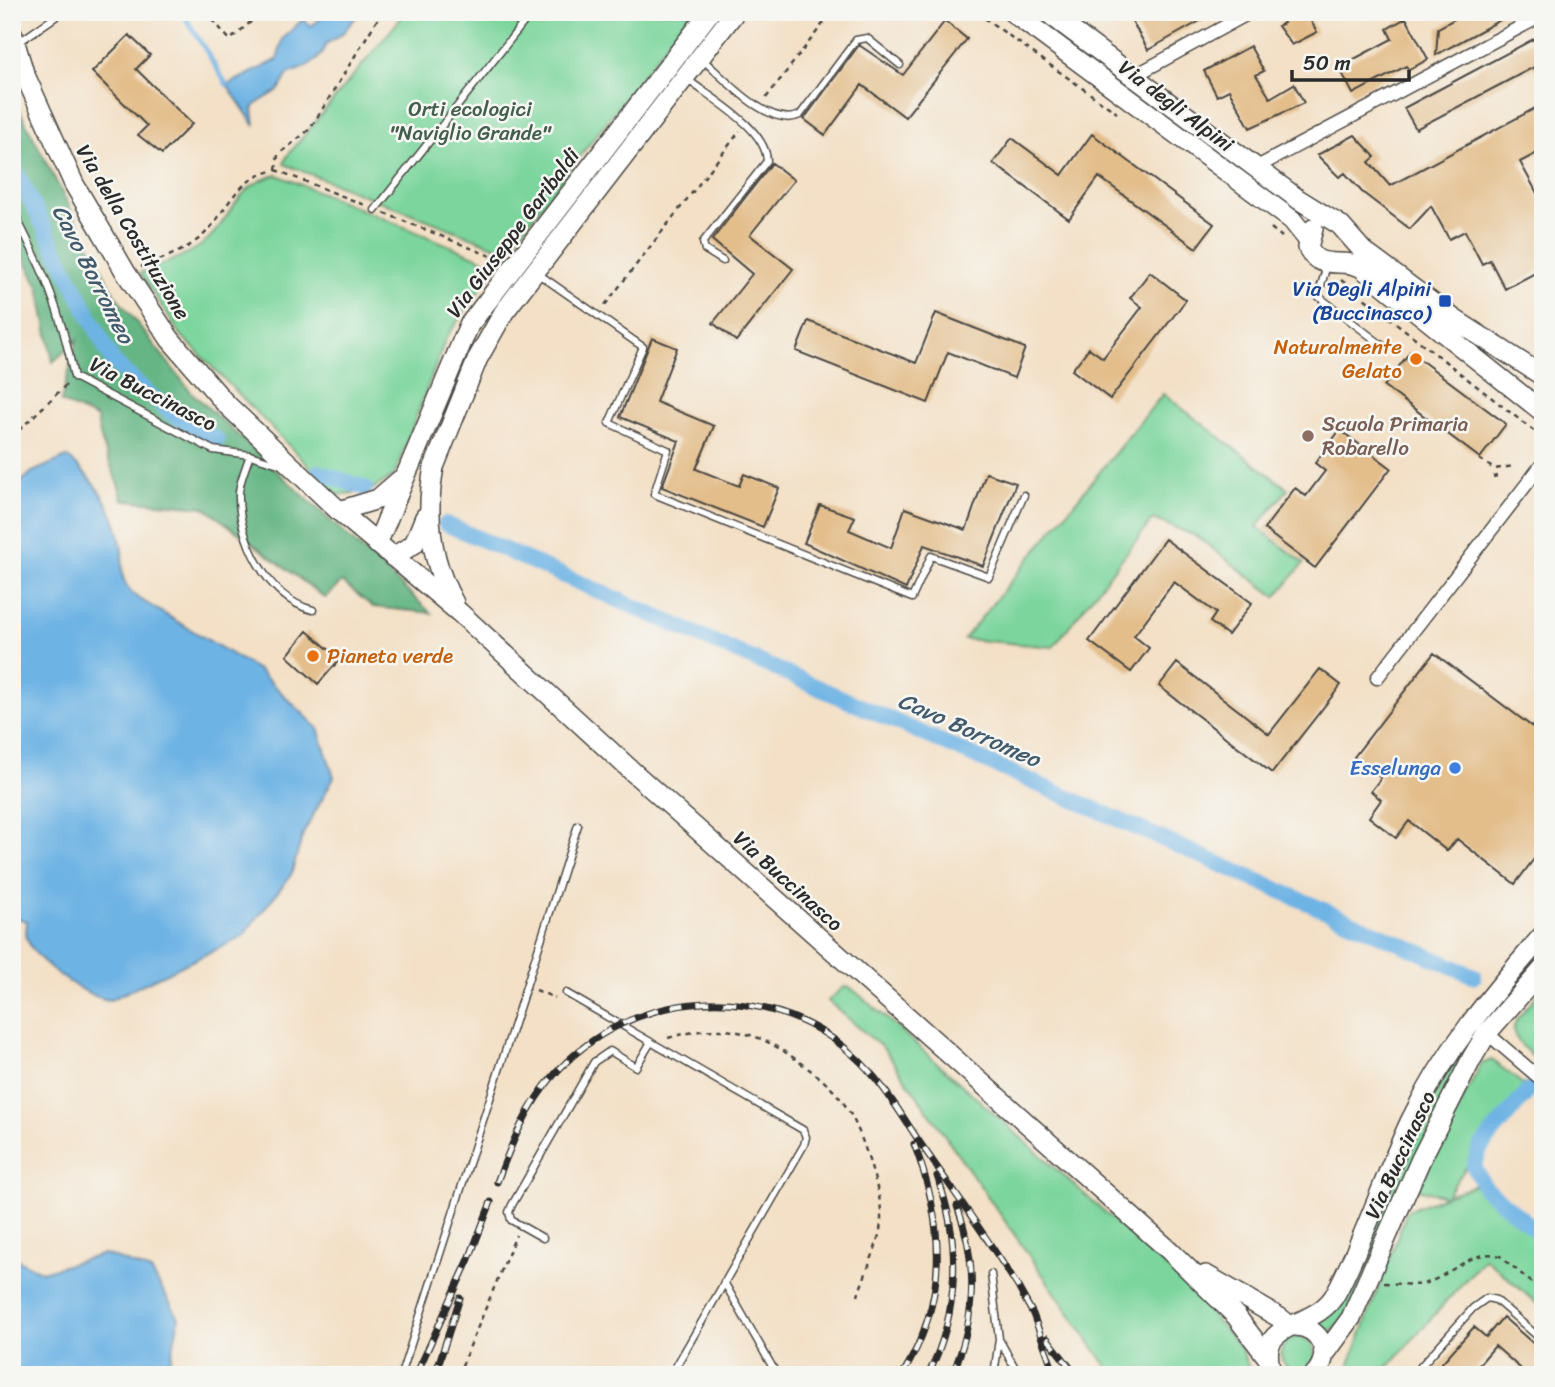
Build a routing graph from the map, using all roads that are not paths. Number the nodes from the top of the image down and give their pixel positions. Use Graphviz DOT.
graph roads {
  1 [pos="56,12"];
  2 [pos="532,12"];
  3 [pos="710,12"];
  4 [pos="735,12"];
  5 [pos="1012,12"];
  6 [pos="1047,12"];
  7 [pos="1251,12"];
  8 [pos="1543,15"];
  9 [pos="16,52"];
  10 [pos="700,58"];
  11 [pos="900,65"];
  12 [pos="1134,76"];
  13 [pos="685,77"];
  14 [pos="1257,167"];
  15 [pos="12,209"];
  16 [pos="375,209"];
  17 [pos="1333,223"];
  18 [pos="1348,236"];
  19 [pos="1308,240"];
  20 [pos="723,261"];
  21 [pos="1328,268"];
  22 [pos="536,271"];
  23 [pos="1387,349"];
  24 [pos="1543,376"];
  25 [pos="1543,412"];
  26 [pos="250,455"];
  27 [pos="1543,463"];
  28 [pos="293,469"];
  29 [pos="406,474"];
  30 [pos="1024,495"];
  31 [pos="429,506"];
  32 [pos="339,511"];
  33 [pos="377,544"];
  34 [pos="393,557"];
  35 [pos="313,610"];
  36 [pos="460,613"];
  37 [pos="1377,678"];
  38 [pos="578,825"];
  39 [pos="1543,935"];
  40 [pos="1537,975"];
  41 [pos="566,993"];
  42 [pos="1487,1033"];
  43 [pos="651,1042"];
  44 [pos="1543,1081"];
  45 [pos="543,1238"];
  46 [pos="1170,1251"];
  47 [pos="991,1274"];
  48 [pos="724,1282"];
  49 [pos="1293,1326"];
  50 [pos="999,1339"];
  51 [pos="1543,1341"];
  52 [pos="1324,1355"];
  53 [pos="1272,1368"];
  54 [pos="1316,1374"];
  55 [pos="401,1375"];
  56 [pos="671,1375"];
  57 [pos="777,1375"];
  58 [pos="996,1375"];
  59 [pos="1019,1375"];
  60 [pos="1413,1375"];
  1 -- 9 [label="lane"];
  2 -- 16 [label="lane"];
  3 -- 29 [label="street, Via Giuseppe Garibaldi"];
  4 -- 10 [label="street, Via Giuseppe Garibaldi"];
  5 -- 19 [label="street, Via degli Alpini"];
  6 -- 12 [label="street"];
  7 -- 12 [label="street"];
  8 -- 14 [label="street"];
  9 -- 28 [label="street, Via della Costituzione"];
  10 -- 11 [label="lane"];
  10 -- 13 [label="street, Via Giuseppe Garibaldi"];
  12 -- 14 [label="street"];
  13 -- 20 [label="lane"];
  13 -- 22 [label="street, Via Giuseppe Garibaldi"];
  14 -- 17 [label="street"];
  15 -- 26 [label="lane, Via Buccinasco"];
  17 -- 18 [label="street"];
  17 -- 19 [label="street"];
  18 -- 21 [label="street"];
  18 -- 24 [label="street"];
  19 -- 21 [label="street"];
  21 -- 23 [label="lane"];
  21 -- 25 [label="street"];
  22 -- 30 [label="lane"];
  22 -- 31 [label="street, Via Giuseppe Garibaldi"];
  26 -- 28 [label="lane, Via Buccinasco"];
  26 -- 35 [label="lane"];
  27 -- 37 [label="street"];
  28 -- 32 [label="street, Via della Costituzione"];
  29 -- 32 [label="street"];
  29 -- 33 [label="street, Via Giuseppe Garibaldi"];
  31 -- 34 [label="street"];
  31 -- 36 [label="street"];
  32 -- 33 [label="street, Via della Costituzione"];
  33 -- 34 [label="street, Via Buccinasco"];
  34 -- 36 [label="street, Via Buccinasco"];
  36 -- 46 [label="street, Via Buccinasco"];
  38 -- 55 [label="lane"];
  39 -- 49 [label="street, Via Buccinasco"];
  40 -- 42 [label="street, Via Buccinasco"];
  41 -- 43 [label="lane"];
  42 -- 44 [label="street"];
  42 -- 52 [label="street, Via Buccinasco"];
  43 -- 45 [label="lane"];
  43 -- 48 [label="lane"];
  46 -- 49 [label="street, Via Buccinasco"];
  46 -- 53 [label="street, Via Buccinasco"];
  47 -- 50 [label="lane"];
  48 -- 56 [label="lane"];
  48 -- 57 [label="lane"];
  49 -- 52 [label="street, Via Buccinasco"];
  49 -- 53 [label="street, Via Buccinasco"];
  50 -- 58 [label="lane"];
  50 -- 59 [label="lane"];
  51 -- 60 [label="lane"];
  52 -- 54 [label="street, Via Buccinasco"];
}
